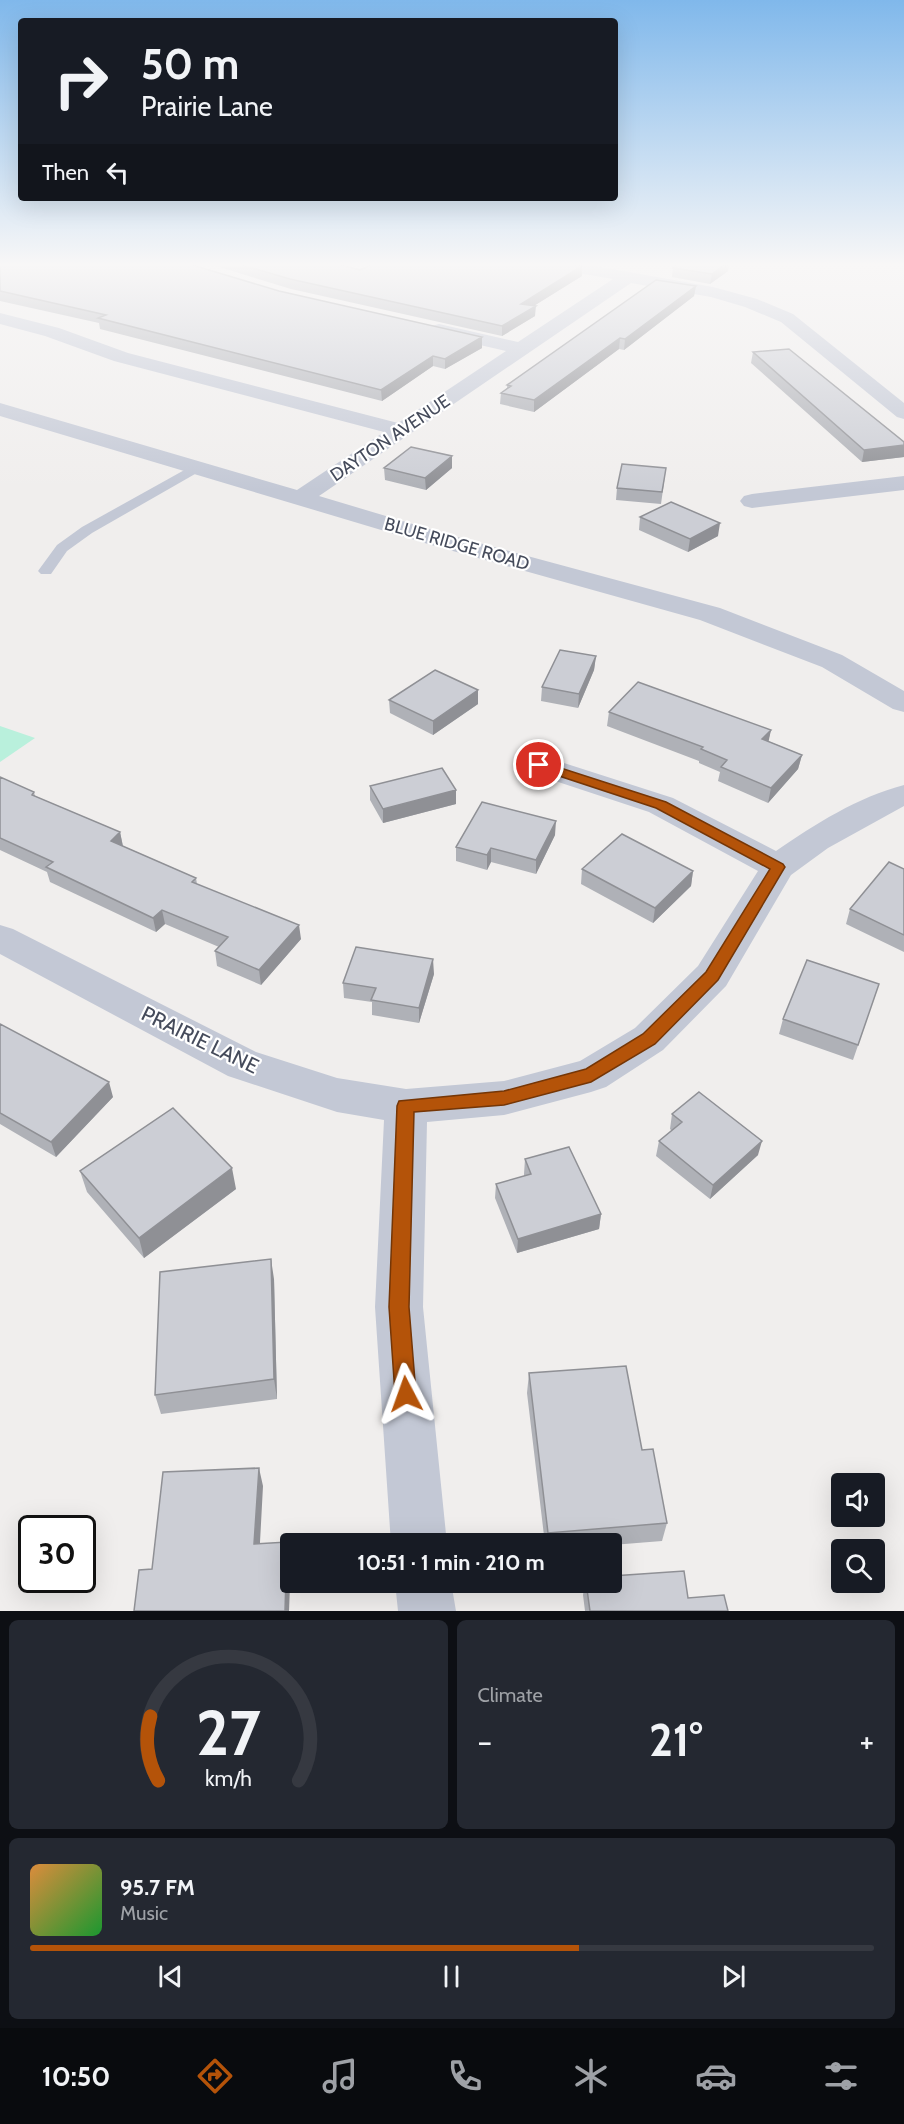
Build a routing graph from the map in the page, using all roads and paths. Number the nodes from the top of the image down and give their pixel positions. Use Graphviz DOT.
graph roads {
  1 [pos="72,339"];
  2 [pos="479,339"];
  3 [pos="536,339"];
  4 [pos="813,339"];
  5 [pos="522,349"];
  6 [pos="0,409"];
  7 [pos="904,413"];
  8 [pos="401,430"];
  9 [pos="197,467"];
  10 [pos="904,483"];
  11 [pos="301,498"];
  12 [pos="752,501"];
  13 [pos="46,571"];
  14 [pos="904,703"];
  15 [pos="539,765"];
  16 [pos="904,795"];
  17 [pos="778,867"];
  18 [pos="0,938"];
  19 [pos="406,1106"];
  20 [pos="418,1533"];
  21 [pos="425,1593"];
  22 [pos="427,1611"];
  1 -- 8 [label="street"];
  2 -- 5 [label="street"];
  3 -- 5 [label="street, DAYTON AVENUE"];
  4 -- 7 [label="street"];
  5 -- 8 [label="street, DAYTON AVENUE"];
  6 -- 9 [label="street, BLUE RIDGE ROAD"];
  8 -- 11 [label="street, DAYTON AVENUE"];
  9 -- 11 [label="street, BLUE RIDGE ROAD"];
  9 -- 13 [label="lane"];
  10 -- 12 [label="street"];
  11 -- 14 [label="street, BLUE RIDGE ROAD"];
  15 -- 17 [label="street"];
  16 -- 17 [label="street, PRAIRIE LANE"];
  17 -- 19 [label="street, PRAIRIE LANE"];
  18 -- 19 [label="street, PRAIRIE LANE"];
  19 -- 20 [label="street"];
  21 -- 22 [label="street"];
}
